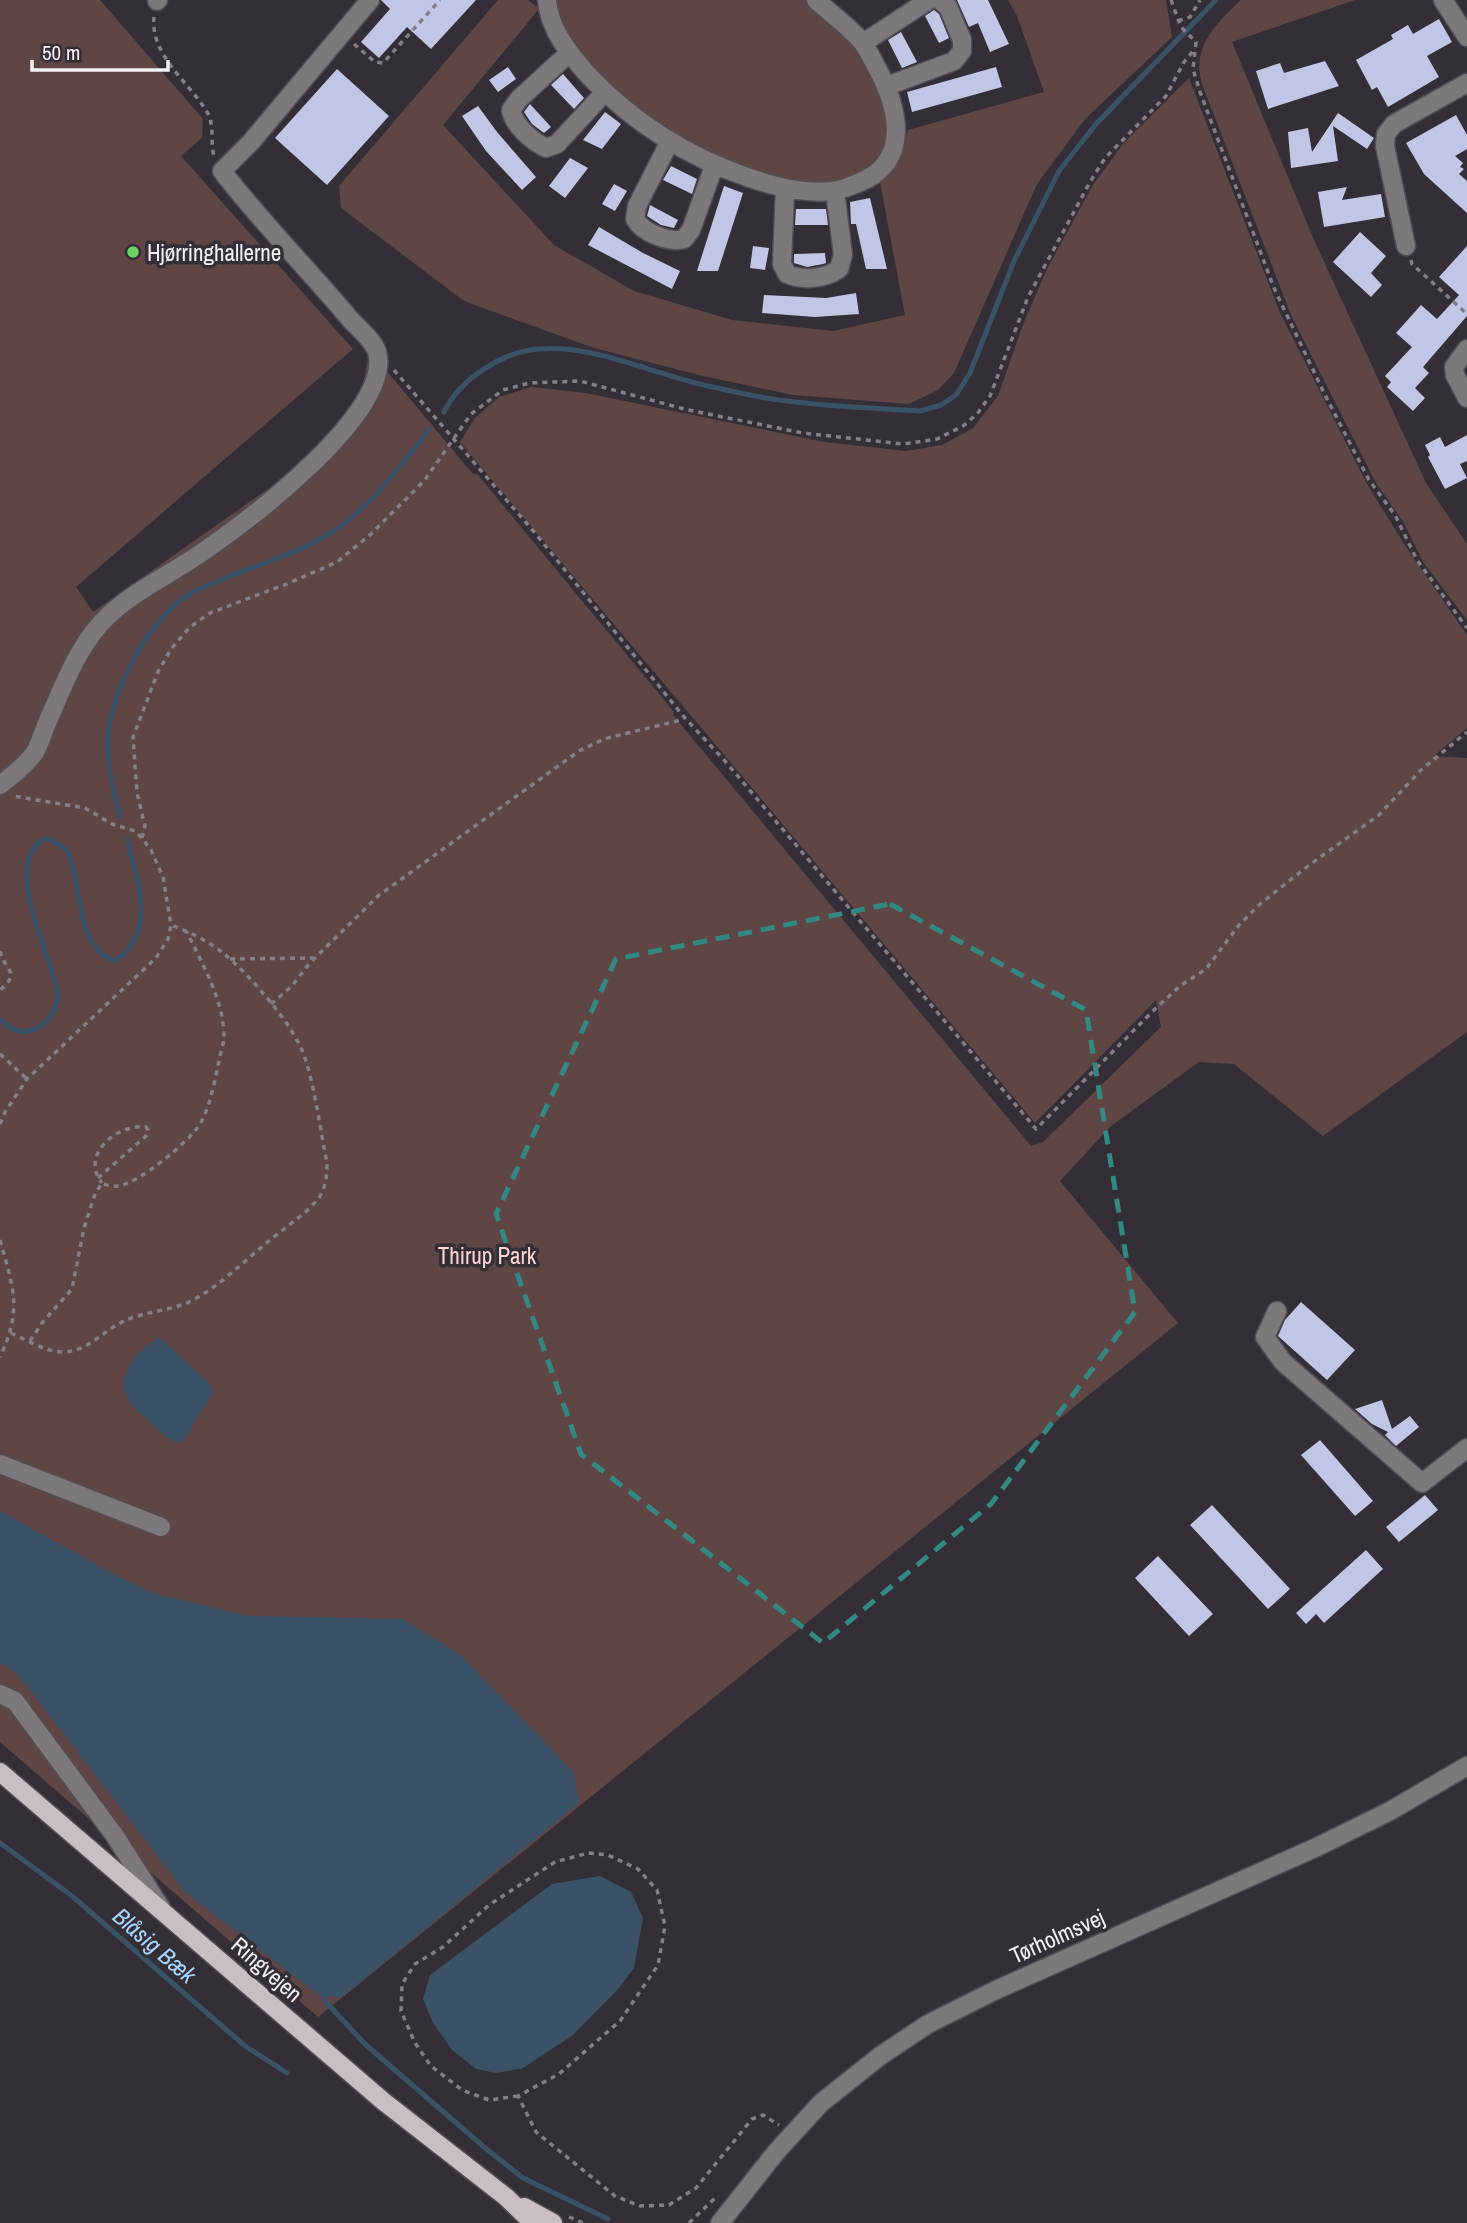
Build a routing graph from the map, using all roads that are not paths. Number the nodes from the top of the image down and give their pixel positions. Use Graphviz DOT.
graph roads {
  1 [pos="370,0"];
  2 [pos="547,0"];
  3 [pos="816,0"];
  4 [pos="929,0"];
  5 [pos="940,0"];
  6 [pos="1443,0"];
  7 [pos="1467,37"];
  8 [pos="863,43"];
  9 [pos="568,54"];
  10 [pos="1467,83"];
  11 [pos="887,86"];
  12 [pos="605,92"];
  13 [pos="669,143"];
  14 [pos="713,166"];
  15 [pos="785,189"];
  16 [pos="835,191"];
  17 [pos="1406,246"];
  18 [pos="1467,349"];
  19 [pos="1467,398"];
  20 [pos="6,791"];
  21 [pos="1277,1311"];
  22 [pos="1467,1448"];
  23 [pos="0,1464"];
  24 [pos="161,1527"];
  25 [pos="0,1694"];
  26 [pos="1467,1766"];
  27 [pos="0,1772"];
  28 [pos="165,1914"];
  29 [pos="506,2197"];
  30 [pos="533,2223"];
  31 [pos="553,2223"];
  32 [pos="720,2223"];
  1 -- 20 [label="street"];
  2 -- 9 [label="street"];
  3 -- 8 [label="street"];
  4 -- 8 [label="street"];
  5 -- 11 [label="street"];
  6 -- 7 [label="street"];
  8 -- 11 [label="street"];
  9 -- 12 [label="street"];
  9 -- 12 [label="street"];
  10 -- 17 [label="street"];
  11 -- 16 [label="street"];
  12 -- 13 [label="street"];
  13 -- 14 [label="street"];
  13 -- 14 [label="street"];
  14 -- 15 [label="street"];
  15 -- 16 [label="street"];
  15 -- 16 [label="street"];
  18 -- 19 [label="street"];
  21 -- 22 [label="street"];
  23 -- 24 [label="street"];
  25 -- 28 [label="street"];
  26 -- 32 [label="street, Tørholmsvej"];
  27 -- 28 [label="main road, Ringvejen"];
  28 -- 29 [label="main road, Ringvejen"];
  29 -- 30 [label="main road, Ringvejen"];
  29 -- 31 [label="main road, Ringvejen"];
}
